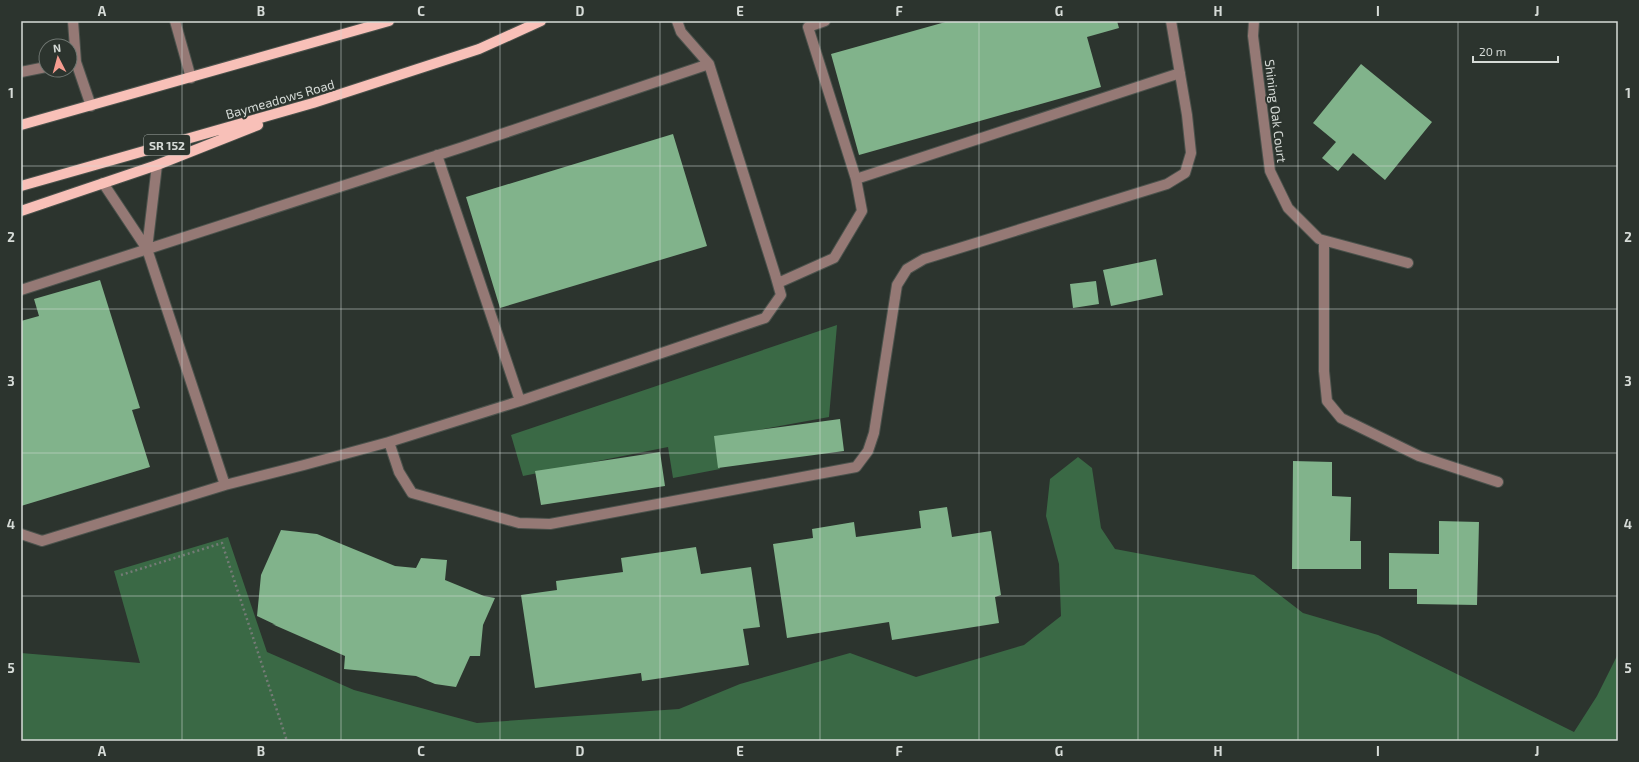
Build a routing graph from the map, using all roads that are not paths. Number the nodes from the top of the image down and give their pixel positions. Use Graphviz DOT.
graph roads {
  1 [pos="73,21"];
  2 [pos="175,21"];
  3 [pos="389,21"];
  4 [pos="541,21"];
  5 [pos="677,21"];
  6 [pos="825,21"];
  7 [pos="1170,21"];
  8 [pos="1254,21"];
  9 [pos="73,38"];
  10 [pos="709,64"];
  11 [pos="38,69"];
  12 [pos="21,72"];
  13 [pos="1180,73"];
  14 [pos="78,74"];
  15 [pos="191,78"];
  16 [pos="313,103"];
  17 [pos="91,106"];
  18 [pos="21,125"];
  19 [pos="437,155"];
  20 [pos="157,164"];
  21 [pos="856,179"];
  22 [pos="103,183"];
  23 [pos="21,186"];
  24 [pos="21,211"];
  25 [pos="1324,240"];
  26 [pos="147,249"];
  27 [pos="1408,263"];
  28 [pos="778,283"];
  29 [pos="21,290"];
  30 [pos="520,401"];
  31 [pos="389,442"];
  32 [pos="1498,482"];
  33 [pos="225,485"];
  34 [pos="21,534"];
  1 -- 9 [label="street"];
  2 -- 15 [label="street"];
  3 -- 15 [label="main road"];
  4 -- 16 [label="main road, Baymeadows Road / SR 152"];
  5 -- 10 [label="street"];
  6 -- 21 [label="street"];
  7 -- 13 [label="street"];
  8 -- 25 [label="street, Shining Oak Court"];
  10 -- 19 [label="street"];
  10 -- 28 [label="street"];
  11 -- 12 [label="street"];
  13 -- 21 [label="street"];
  13 -- 31 [label="street"];
  14 -- 17 [label="street"];
  15 -- 17 [label="main road"];
  16 -- 20 [label="main road"];
  16 -- 23 [label="main road, Baymeadows Road / SR 152"];
  17 -- 18 [label="main road"];
  19 -- 26 [label="street"];
  19 -- 30 [label="street"];
  20 -- 22 [label="main road"];
  20 -- 26 [label="street"];
  21 -- 28 [label="street"];
  22 -- 24 [label="main road"];
  22 -- 26 [label="street"];
  25 -- 27 [label="street, Shining Oak Court"];
  25 -- 32 [label="street"];
  26 -- 29 [label="street"];
  26 -- 33 [label="street"];
  28 -- 30 [label="street"];
  30 -- 31 [label="street"];
  31 -- 33 [label="street"];
  33 -- 34 [label="street"];
}
